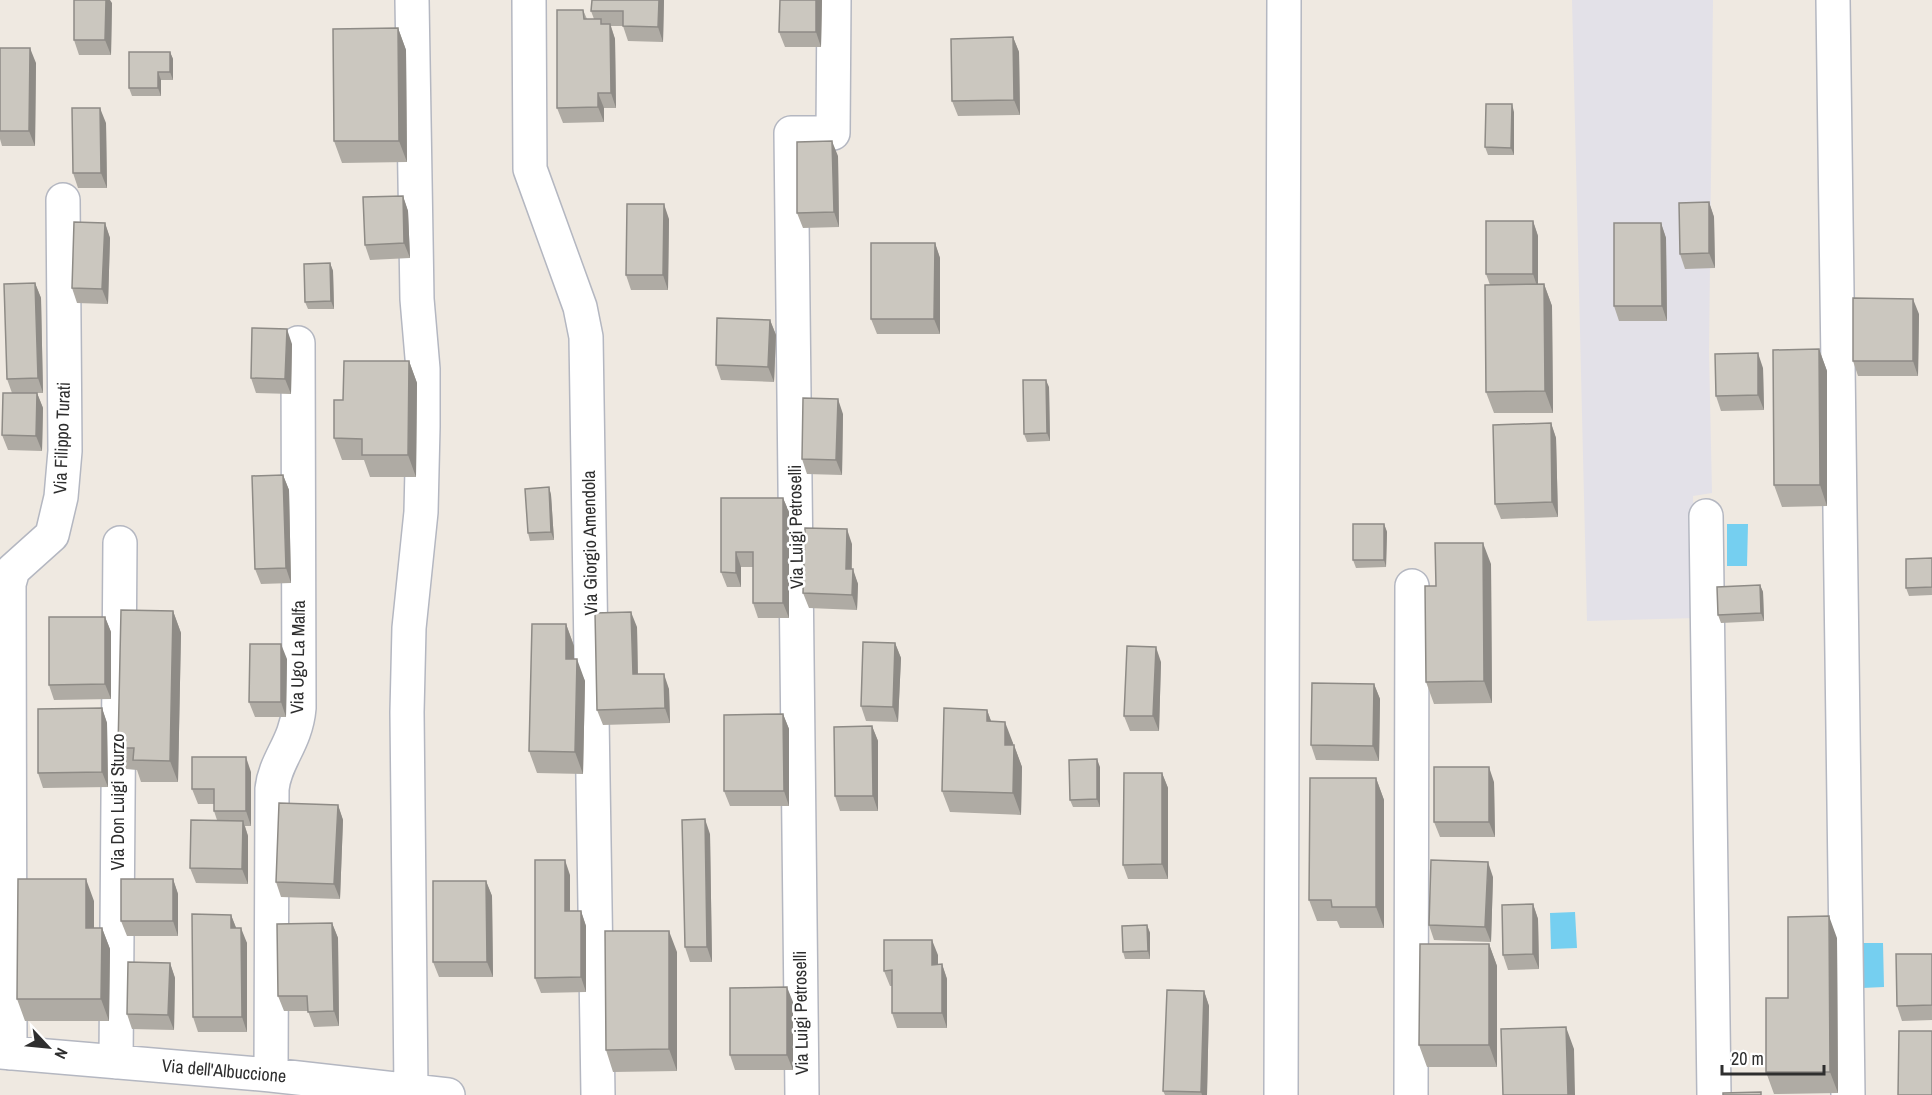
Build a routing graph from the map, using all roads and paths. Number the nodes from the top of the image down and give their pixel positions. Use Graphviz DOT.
graph roads {
  1 [pos="412,0"];
  2 [pos="529,0"];
  3 [pos="834,0"];
  4 [pos="1284,0"];
  5 [pos="1833,0"];
  6 [pos="63,200"];
  7 [pos="298,343"];
  8 [pos="1706,516"];
  9 [pos="120,543"];
  10 [pos="1412,586"];
  11 [pos="5,1053"];
  12 [pos="116,1062"];
  13 [pos="271,1075"];
  14 [pos="411,1090"];
  15 [pos="448,1095"];
  16 [pos="598,1095"];
  17 [pos="802,1095"];
  18 [pos="1281,1095"];
  19 [pos="1411,1095"];
  20 [pos="1714,1095"];
  21 [pos="1848,1095"];
  1 -- 14 [label="street"];
  2 -- 16 [label="street, Via Giorgio Amendola"];
  3 -- 17 [label="street, Via Luigi Petroselli"];
  4 -- 18 [label="street"];
  5 -- 21 [label="street"];
  6 -- 11 [label="street, Via Filippo Turati"];
  7 -- 13 [label="street, Via Ugo La Malfa"];
  8 -- 20 [label="street"];
  9 -- 12 [label="street, Via Don Luigi Sturzo"];
  10 -- 19 [label="street"];
  11 -- 12 [label="street, Via dell'Albuccione"];
  12 -- 13 [label="street, Via dell'Albuccione"];
  13 -- 14 [label="street, Via dell'Albuccione"];
  14 -- 15 [label="street, Via dell'Albuccione"];
}
